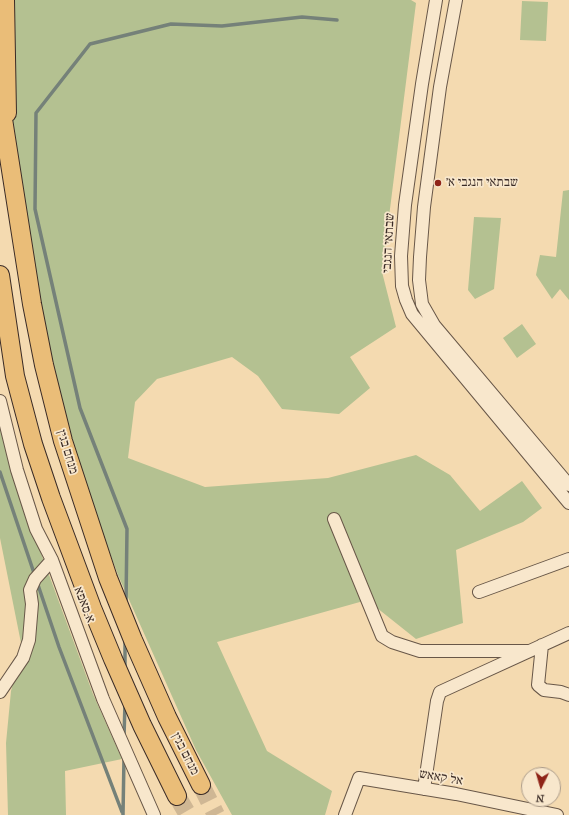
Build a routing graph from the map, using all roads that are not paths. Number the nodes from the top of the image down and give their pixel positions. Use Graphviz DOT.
graph roads {
  1 [pos="4,0"];
  2 [pos="436,0"];
  3 [pos="456,0"];
  4 [pos="0,100"];
  5 [pos="8,145"];
  6 [pos="0,275"];
  7 [pos="0,324"];
  8 [pos="15,376"];
  9 [pos="0,401"];
  10 [pos="569,486"];
  11 [pos="569,503"];
  12 [pos="334,519"];
  13 [pos="569,559"];
  14 [pos="52,560"];
  15 [pos="479,592"];
  16 [pos="569,633"];
  17 [pos="542,645"];
  18 [pos="528,652"];
  19 [pos="0,692"];
  20 [pos="569,695"];
  21 [pos="201,785"];
  22 [pos="424,789"];
  23 [pos="177,796"];
  24 [pos="152,814"];
  25 [pos="345,815"];
  26 [pos="557,815"];
  1 -- 5 [label="highway"];
  2 -- 11 [label="street, שבתאי הנגבי"];
  3 -- 10 [label="street"];
  4 -- 5 [label="highway, מנחם בגין"];
  5 -- 21 [label="highway, מנחם בגין"];
  6 -- 8 [label="highway, מנחם בגין"];
  7 -- 8 [label="highway"];
  8 -- 23 [label="highway, מנחם בגין"];
  9 -- 14 [label="street, א-סאפא"];
  12 -- 18 [label="street"];
  13 -- 15 [label="street"];
  14 -- 19 [label="street"];
  14 -- 24 [label="street, א-סאפא"];
  16 -- 17 [label="street"];
  17 -- 18 [label="street"];
  17 -- 20 [label="street"];
  18 -- 22 [label="street"];
  22 -- 25 [label="street, אל קאאש"];
  22 -- 26 [label="street, אל קאאש"];
}
